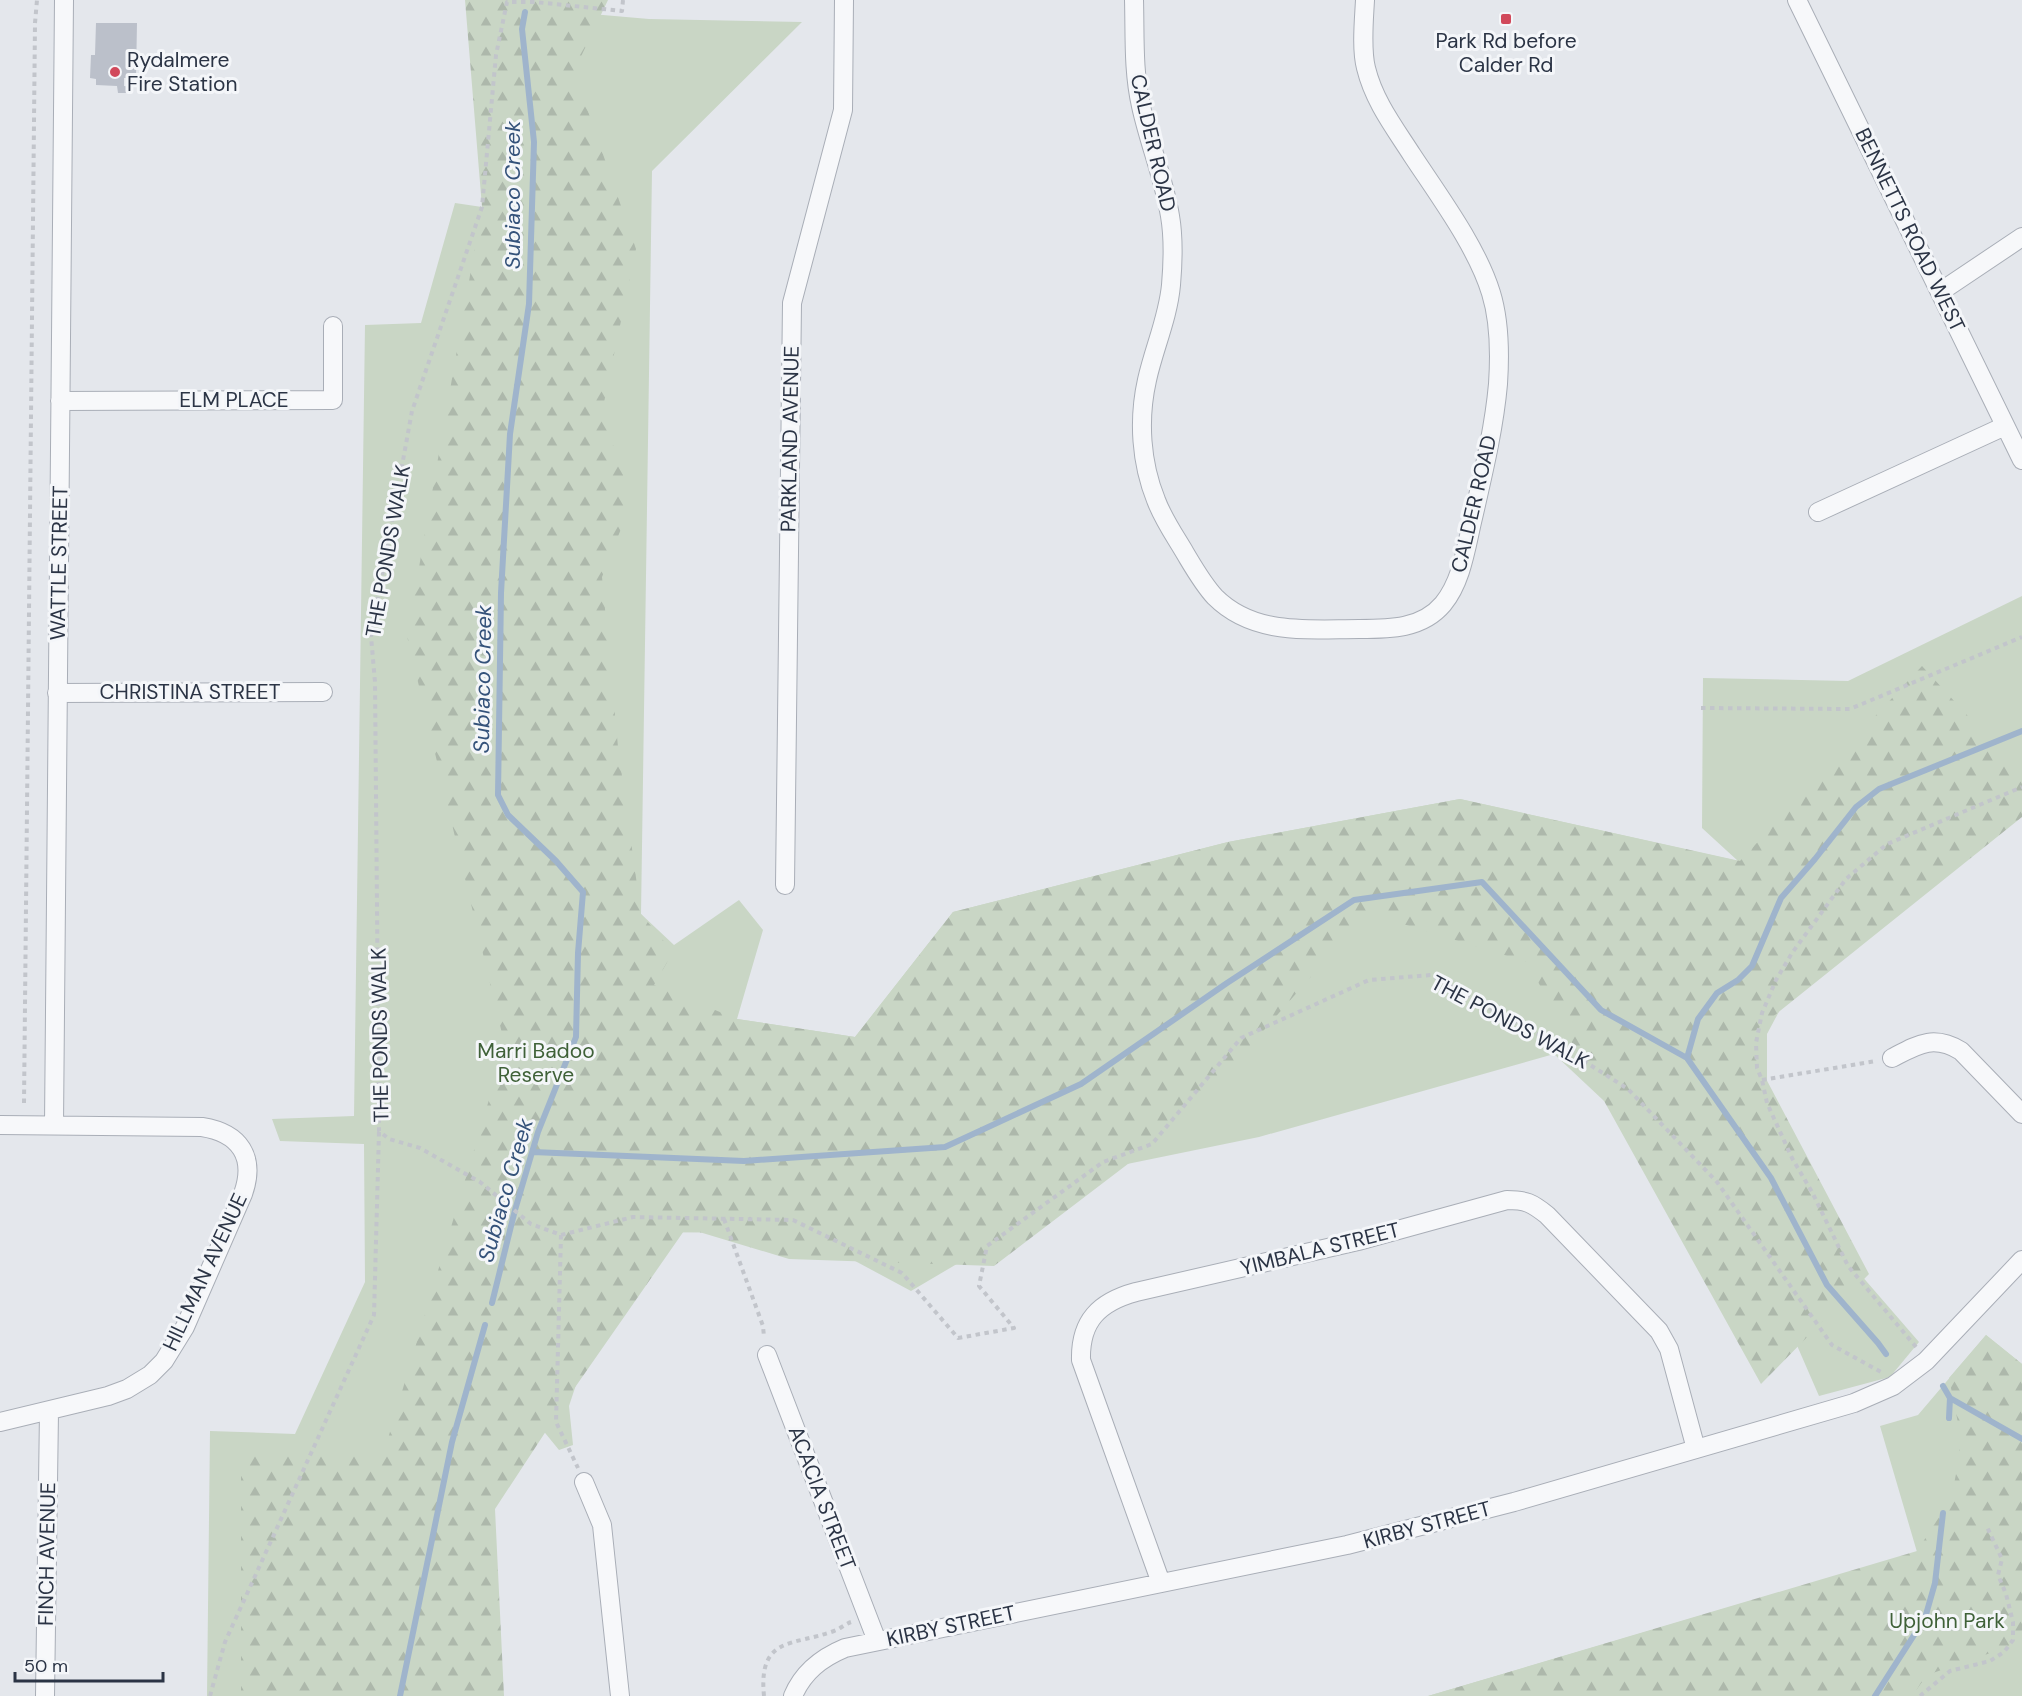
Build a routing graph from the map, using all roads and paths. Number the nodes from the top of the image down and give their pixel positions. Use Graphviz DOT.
graph roads {
  1 [pos="37,0"];
  2 [pos="64,0"];
  3 [pos="623,0"];
  4 [pos="844,0"];
  5 [pos="1134,0"];
  6 [pos="1365,0"];
  7 [pos="1797,0"];
  8 [pos="2022,237"];
  9 [pos="1940,292"];
  10 [pos="333,326"];
  11 [pos="60,401"];
  12 [pos="2005,426"];
  13 [pos="2022,460"];
  14 [pos="1818,512"];
  15 [pos="2022,637"];
  16 [pos="323,692"];
  17 [pos="57,693"];
  18 [pos="1701,708"];
  19 [pos="2022,787"];
  20 [pos="784,885"];
  21 [pos="1892,1058"];
  22 [pos="1762,1080"];
  23 [pos="24,1103"];
  24 [pos="2022,1114"];
  25 [pos="0,1125"];
  26 [pos="54,1125"];
  27 [pos="379,1131"];
  28 [pos="724,1219"];
  29 [pos="561,1235"];
  30 [pos="2022,1260"];
  31 [pos="1908,1354"];
  32 [pos="767,1355"];
  33 [pos="1890,1366"];
  34 [pos="1882,1372"];
  35 [pos="1872,1377"];
  36 [pos="49,1412"];
  37 [pos="0,1422"];
  38 [pos="1696,1449"];
  39 [pos="584,1482"];
  40 [pos="1987,1527"];
  41 [pos="1161,1583"];
  42 [pos="867,1617"];
  43 [pos="877,1641"];
  44 [pos="45,1696"];
  45 [pos="210,1696"];
  46 [pos="620,1696"];
  47 [pos="764,1696"];
  48 [pos="793,1696"];
  49 [pos="1920,1696"];
  1 -- 23 [label="path, WATTLE STREET"];
  2 -- 11 [label="street, WATTLE STREET"];
  3 -- 27 [label="path, THE PONDS WALK"];
  4 -- 20 [label="street, PARKLAND AVENUE"];
  5 -- 6 [label="street, CALDER ROAD"];
  7 -- 9 [label="street, BENNETTS ROAD WEST"];
  8 -- 9 [label="street"];
  9 -- 12 [label="street, BENNETTS ROAD WEST"];
  10 -- 11 [label="street, ELM PLACE"];
  11 -- 17 [label="street, WATTLE STREET"];
  12 -- 13 [label="street, BENNETTS ROAD WEST"];
  12 -- 14 [label="street"];
  15 -- 18 [label="path"];
  16 -- 17 [label="street, CHRISTINA STREET"];
  17 -- 26 [label="street, WATTLE STREET"];
  19 -- 22 [label="path"];
  21 -- 22 [label="path"];
  21 -- 24 [label="street"];
  22 -- 31 [label="path"];
  25 -- 26 [label="street, HILLMAN AVENUE"];
  26 -- 36 [label="street, HILLMAN AVENUE"];
  27 -- 29 [label="path, THE PONDS WALK"];
  27 -- 45 [label="path"];
  28 -- 29 [label="path, THE PONDS WALK"];
  28 -- 32 [label="path"];
  28 -- 34 [label="path, THE PONDS WALK"];
  29 -- 39 [label="path"];
  30 -- 38 [label="street, KIRBY STREET"];
  32 -- 42 [label="street, ACACIA STREET"];
  33 -- 34 [label="path"];
  34 -- 35 [label="path"];
  36 -- 37 [label="street, HILLMAN AVENUE"];
  36 -- 44 [label="street, FINCH AVENUE"];
  38 -- 41 [label="street, KIRBY STREET"];
  38 -- 41 [label="street, YIMBALA STREET"];
  39 -- 46 [label="street"];
  40 -- 49 [label="path"];
  41 -- 43 [label="street, KIRBY STREET"];
  42 -- 43 [label="street, ACACIA STREET"];
  42 -- 47 [label="path, KIRBY STREET"];
  43 -- 48 [label="street, KIRBY STREET"];
}
